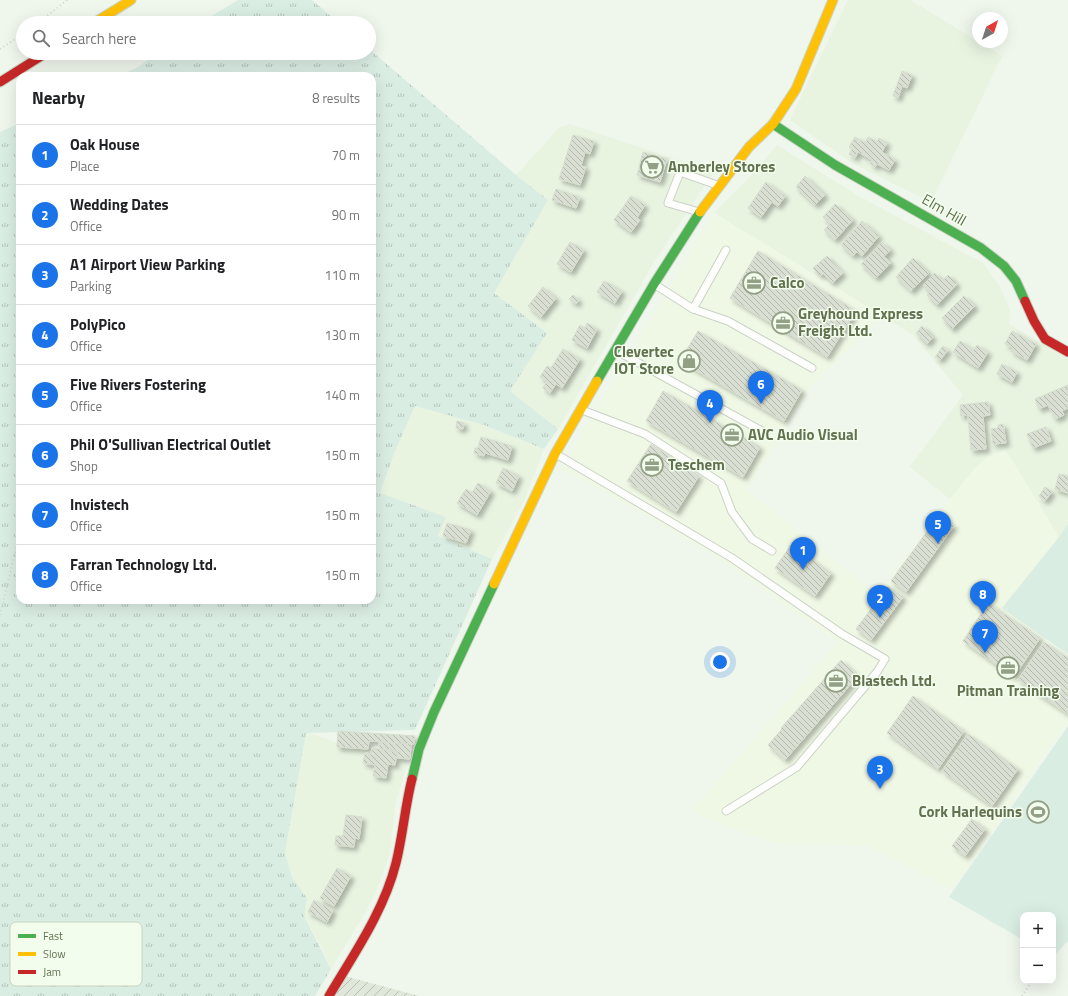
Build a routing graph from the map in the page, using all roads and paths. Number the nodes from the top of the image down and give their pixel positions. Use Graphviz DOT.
graph roads {
  1 [pos="67,0"];
  2 [pos="131,0"];
  3 [pos="833,0"];
  4 [pos="47,16"];
  5 [pos="105,16"];
  6 [pos="16,39"];
  7 [pos="0,49"];
  8 [pos="35,60"];
  9 [pos="0,82"];
  10 [pos="773,124"];
  11 [pos="719,186"];
  12 [pos="700,213"];
  13 [pos="726,250"];
  14 [pos="654,284"];
  15 [pos="693,309"];
  16 [pos="615,351"];
  17 [pos="1068,352"];
  18 [pos="812,368"];
  19 [pos="581,410"];
  20 [pos="762,431"];
  21 [pos="555,454"];
  22 [pos="16,549"];
  23 [pos="772,551"];
  24 [pos="0,615"];
  25 [pos="726,811"];
  26 [pos="1030,984"];
  27 [pos="332,995"];
  28 [pos="1022,996"];
  1 -- 4 [label="path"];
  2 -- 5 [label="street"];
  3 -- 10 [label="street"];
  6 -- 7 [label="path"];
  8 -- 9 [label="street"];
  10 -- 11 [label="street"];
  10 -- 17 [label="street, Elm Hill"];
  11 -- 12 [label="street"];
  11 -- 12 [label="lane"];
  12 -- 14 [label="street"];
  13 -- 15 [label="lane"];
  14 -- 15 [label="lane"];
  14 -- 16 [label="street"];
  15 -- 18 [label="lane"];
  16 -- 19 [label="street"];
  16 -- 20 [label="lane"];
  19 -- 21 [label="street"];
  19 -- 23 [label="lane"];
  21 -- 25 [label="lane"];
  21 -- 27 [label="street"];
  22 -- 24 [label="path"];
  26 -- 28 [label="path"];
}
